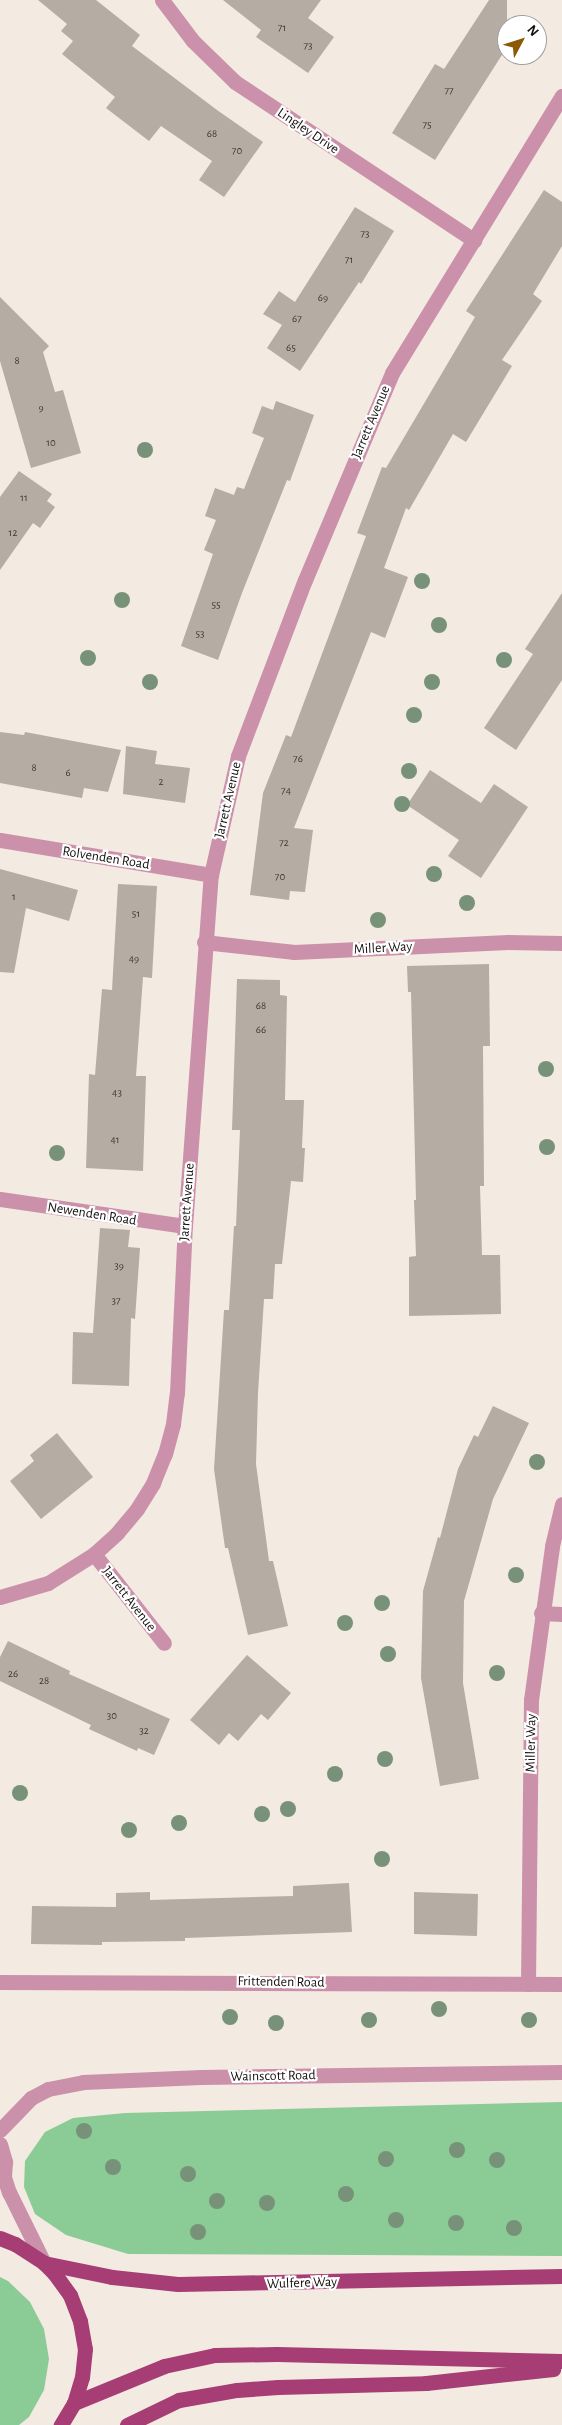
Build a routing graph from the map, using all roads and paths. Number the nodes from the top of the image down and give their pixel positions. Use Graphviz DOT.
graph roads {
  1 [pos="162,0"];
  2 [pos="562,96"];
  3 [pos="474,240"];
  4 [pos="0,840"];
  5 [pos="211,875"];
  6 [pos="204,942"];
  7 [pos="562,943"];
  8 [pos="0,1199"];
  9 [pos="185,1226"];
  10 [pos="562,1504"];
  11 [pos="94,1554"];
  12 [pos="0,1598"];
  13 [pos="542,1614"];
  14 [pos="562,1614"];
  15 [pos="164,1643"];
  16 [pos="0,1982"];
  17 [pos="528,1984"];
  18 [pos="562,1984"];
  19 [pos="562,2072"];
  20 [pos="0,2129"];
  21 [pos="0,2144"];
  22 [pos="0,2238"];
  23 [pos="44,2263"];
  24 [pos="562,2276"];
  25 [pos="562,2361"];
  26 [pos="562,2368"];
  27 [pos="74,2403"];
  28 [pos="62,2425"];
  29 [pos="127,2425"];
  1 -- 3 [label="street, Lingley Drive"];
  2 -- 3 [label="street, Jarrett Avenue"];
  3 -- 5 [label="street, Jarrett Avenue"];
  4 -- 5 [label="street, Rolvenden Road"];
  5 -- 6 [label="street, Jarrett Avenue"];
  6 -- 7 [label="street, Miller Way"];
  6 -- 9 [label="street, Jarrett Avenue"];
  8 -- 9 [label="street, Newenden Road"];
  9 -- 11 [label="street, Jarrett Avenue"];
  10 -- 13 [label="street, Miller Way"];
  11 -- 12 [label="street, Jarrett Avenue"];
  11 -- 15 [label="street, Jarrett Avenue"];
  13 -- 14 [label="street"];
  13 -- 17 [label="street, Miller Way"];
  16 -- 17 [label="street, Frittenden Road"];
  17 -- 18 [label="street, Frittenden Road"];
  19 -- 20 [label="street, Wainscott Road"];
  21 -- 23 [label="street"];
  22 -- 23 [label="main road"];
  23 -- 24 [label="main road, Wulfere Way"];
  23 -- 27 [label="main road"];
  25 -- 27 [label="main road"];
  26 -- 29 [label="main road"];
  27 -- 28 [label="main road"];
}
